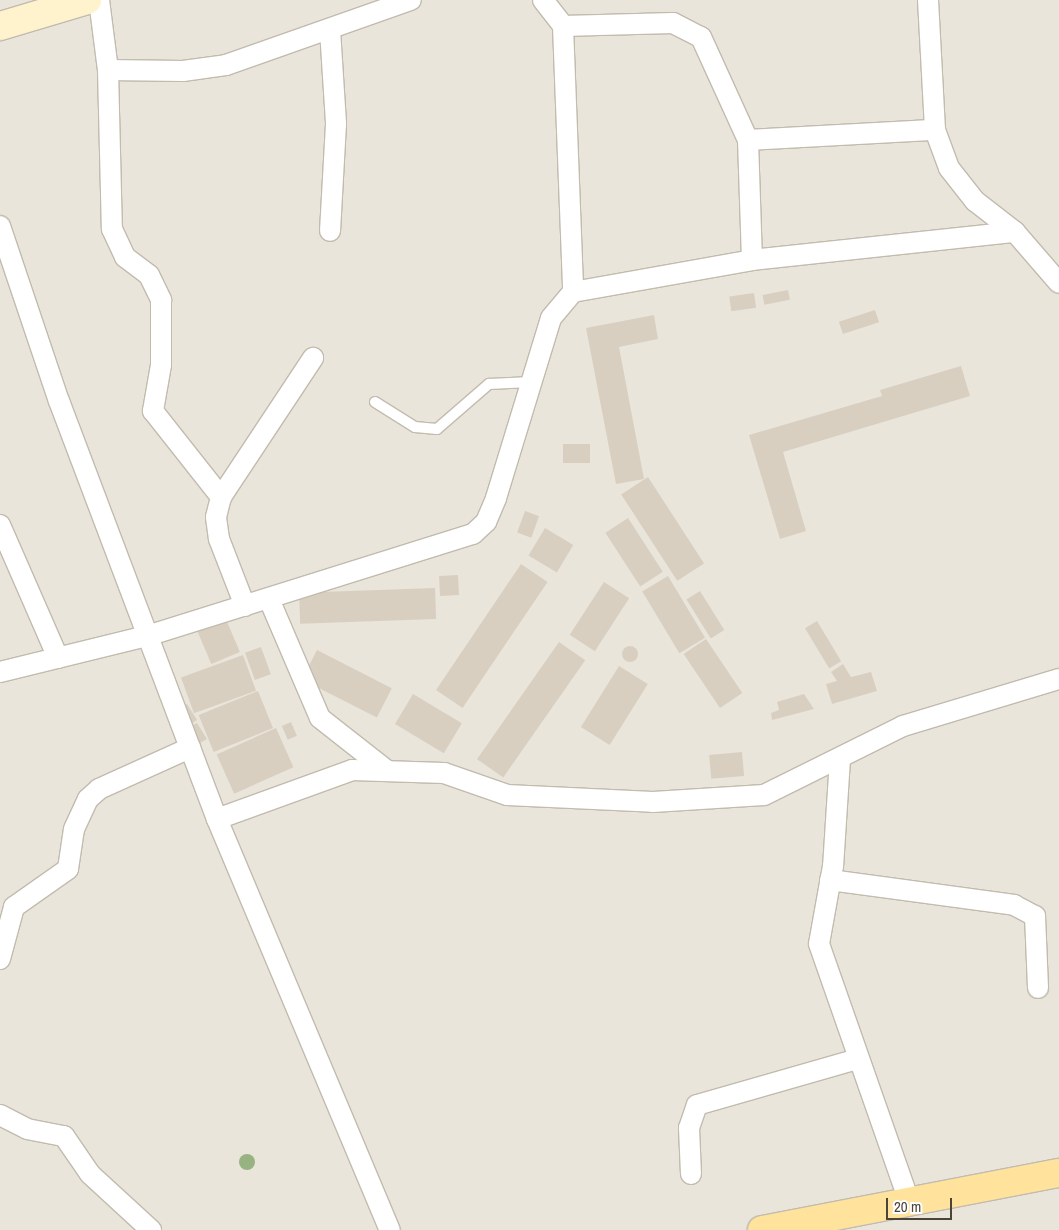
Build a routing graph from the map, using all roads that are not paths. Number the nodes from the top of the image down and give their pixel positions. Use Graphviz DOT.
graph roads {
  1 [pos="87,0"];
  2 [pos="412,0"];
  3 [pos="543,0"];
  4 [pos="928,0"];
  5 [pos="0,26"];
  6 [pos="562,26"];
  7 [pos="330,30"];
  8 [pos="108,70"];
  9 [pos="934,130"];
  10 [pos="748,140"];
  11 [pos="0,226"];
  12 [pos="330,232"];
  13 [pos="1015,232"];
  14 [pos="752,260"];
  15 [pos="1059,283"];
  16 [pos="573,292"];
  17 [pos="313,358"];
  18 [pos="531,382"];
  19 [pos="375,402"];
  20 [pos="221,497"];
  21 [pos="0,526"];
  22 [pos="269,599"];
  23 [pos="245,606"];
  24 [pos="147,636"];
  25 [pos="58,658"];
  26 [pos="0,672"];
  27 [pos="1059,679"];
  28 [pos="190,748"];
  29 [pos="840,759"];
  30 [pos="386,770"];
  31 [pos="217,819"];
  32 [pos="830,880"];
  33 [pos="0,959"];
  34 [pos="1038,988"];
  35 [pos="857,1059"];
  36 [pos="0,1116"];
  37 [pos="1059,1173"];
  38 [pos="691,1174"];
  39 [pos="909,1201"];
  40 [pos="151,1230"];
  41 [pos="390,1230"];
  42 [pos="762,1230"];
  1 -- 5 [label="street"];
  1 -- 8 [label="street"];
  2 -- 7 [label="street"];
  3 -- 6 [label="street"];
  4 -- 9 [label="street"];
  6 -- 10 [label="street"];
  6 -- 16 [label="street"];
  7 -- 8 [label="street"];
  7 -- 12 [label="street"];
  8 -- 20 [label="street"];
  9 -- 10 [label="street"];
  9 -- 13 [label="street"];
  10 -- 14 [label="street"];
  11 -- 24 [label="street"];
  13 -- 14 [label="street"];
  13 -- 15 [label="street"];
  14 -- 16 [label="street"];
  16 -- 18 [label="street"];
  17 -- 20 [label="street"];
  18 -- 19 [label="lane"];
  18 -- 22 [label="street"];
  20 -- 23 [label="street"];
  21 -- 25 [label="street"];
  22 -- 23 [label="street"];
  22 -- 30 [label="street"];
  23 -- 24 [label="street"];
  24 -- 25 [label="street"];
  24 -- 28 [label="street"];
  25 -- 26 [label="street"];
  27 -- 29 [label="street"];
  28 -- 31 [label="street"];
  28 -- 33 [label="street"];
  29 -- 30 [label="street"];
  29 -- 32 [label="street"];
  30 -- 31 [label="street"];
  31 -- 41 [label="street"];
  32 -- 34 [label="street"];
  32 -- 35 [label="street"];
  35 -- 38 [label="street"];
  35 -- 39 [label="street"];
  36 -- 40 [label="street"];
  37 -- 39 [label="main road"];
  39 -- 42 [label="main road"];
}
